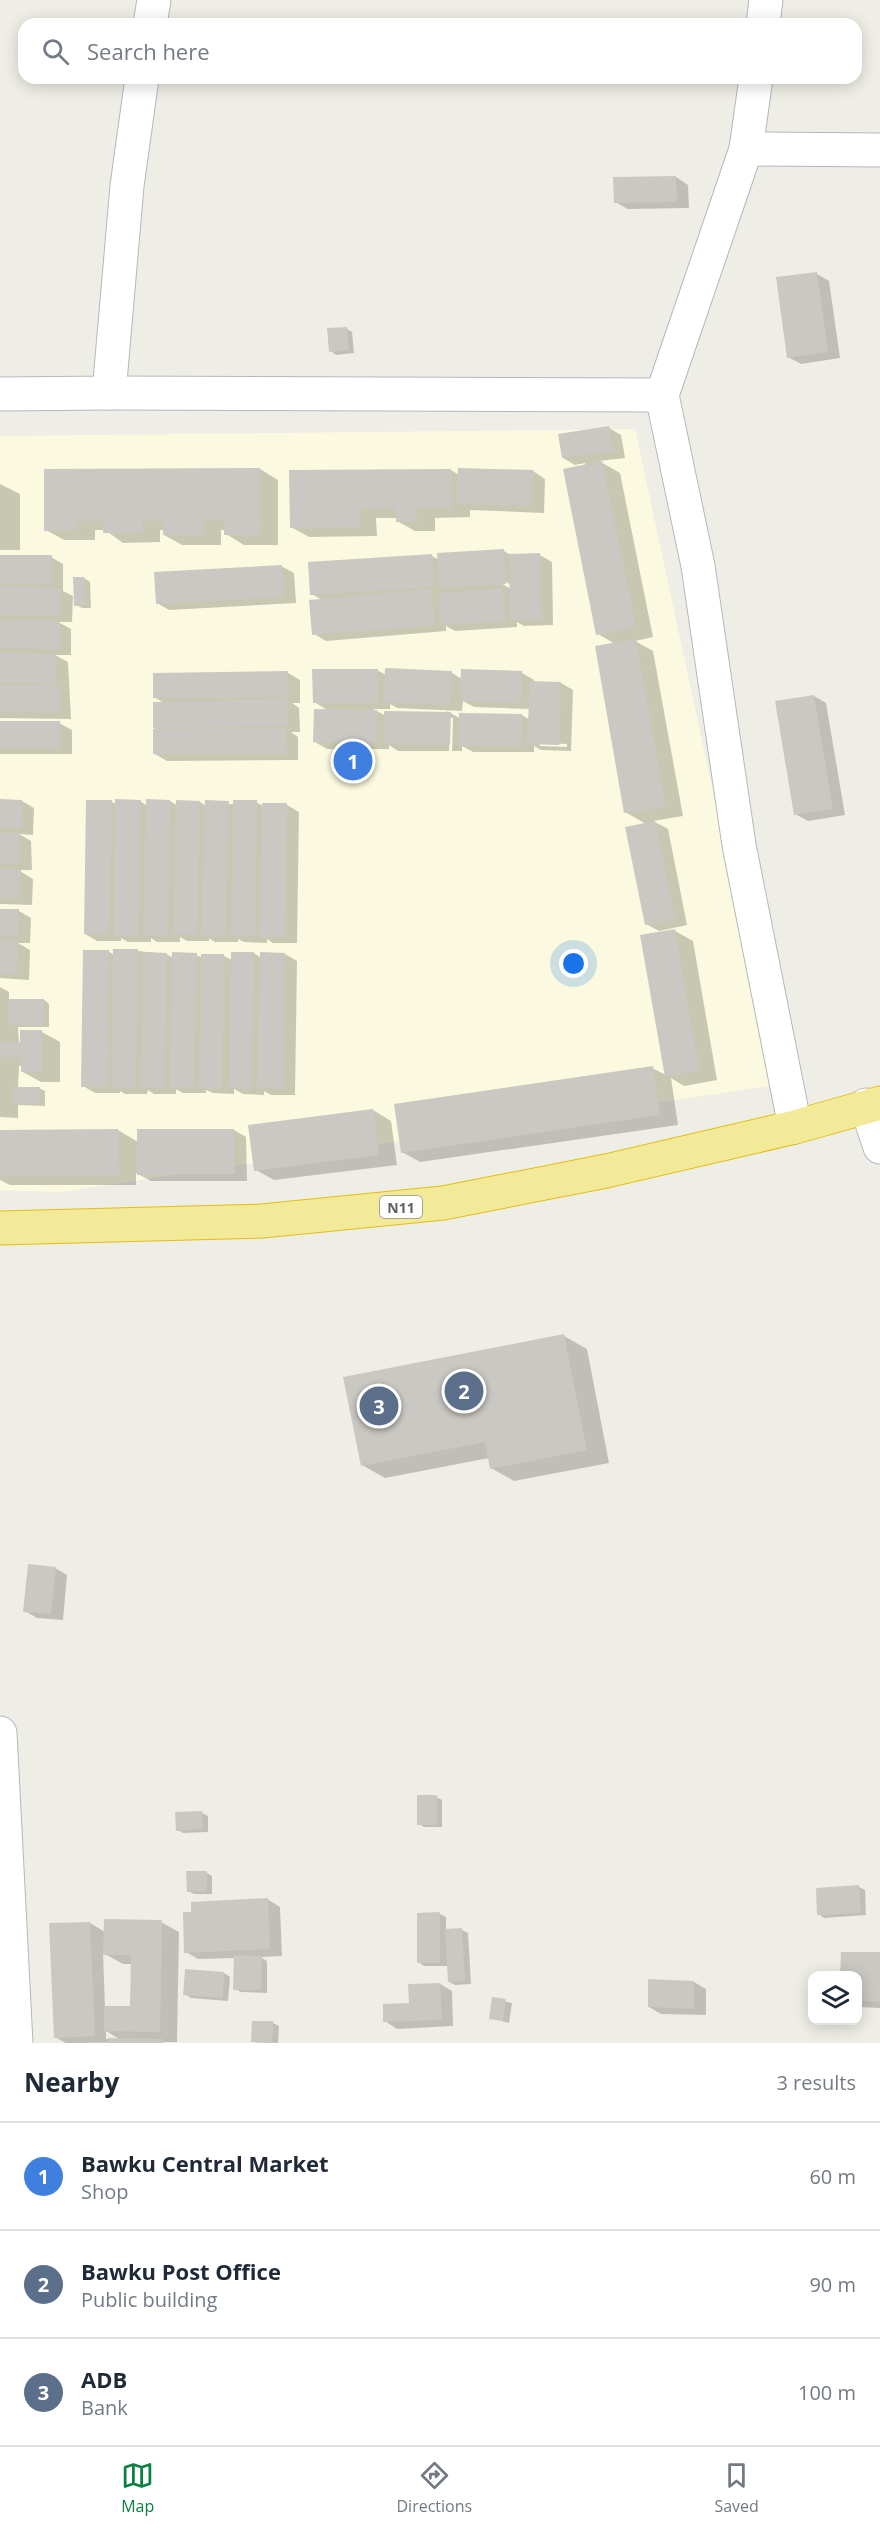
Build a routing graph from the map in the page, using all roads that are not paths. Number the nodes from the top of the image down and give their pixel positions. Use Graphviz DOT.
graph roads {
  1 [pos="154,0"];
  2 [pos="766,0"];
  3 [pos="151,18"];
  4 [pos="764,18"];
  5 [pos="141,84"];
  6 [pos="755,84"];
  7 [pos="746,149"];
  8 [pos="880,150"];
  9 [pos="109,393"];
  10 [pos="0,394"];
  11 [pos="662,394"];
  12 [pos="873,1104"];
  13 [pos="795,1127"];
  14 [pos="880,1147"];
  15 [pos="0,1228"];
  16 [pos="0,1734"];
  17 [pos="16,2043"];
  1 -- 3 [label="street"];
  2 -- 4 [label="street"];
  5 -- 9 [label="street"];
  6 -- 7 [label="street"];
  7 -- 8 [label="street"];
  7 -- 11 [label="street"];
  9 -- 10 [label="street"];
  9 -- 11 [label="street"];
  11 -- 13 [label="street"];
  12 -- 13 [label="highway, N11"];
  12 -- 14 [label="street"];
  13 -- 15 [label="highway, N11"];
  16 -- 17 [label="street"];
}
